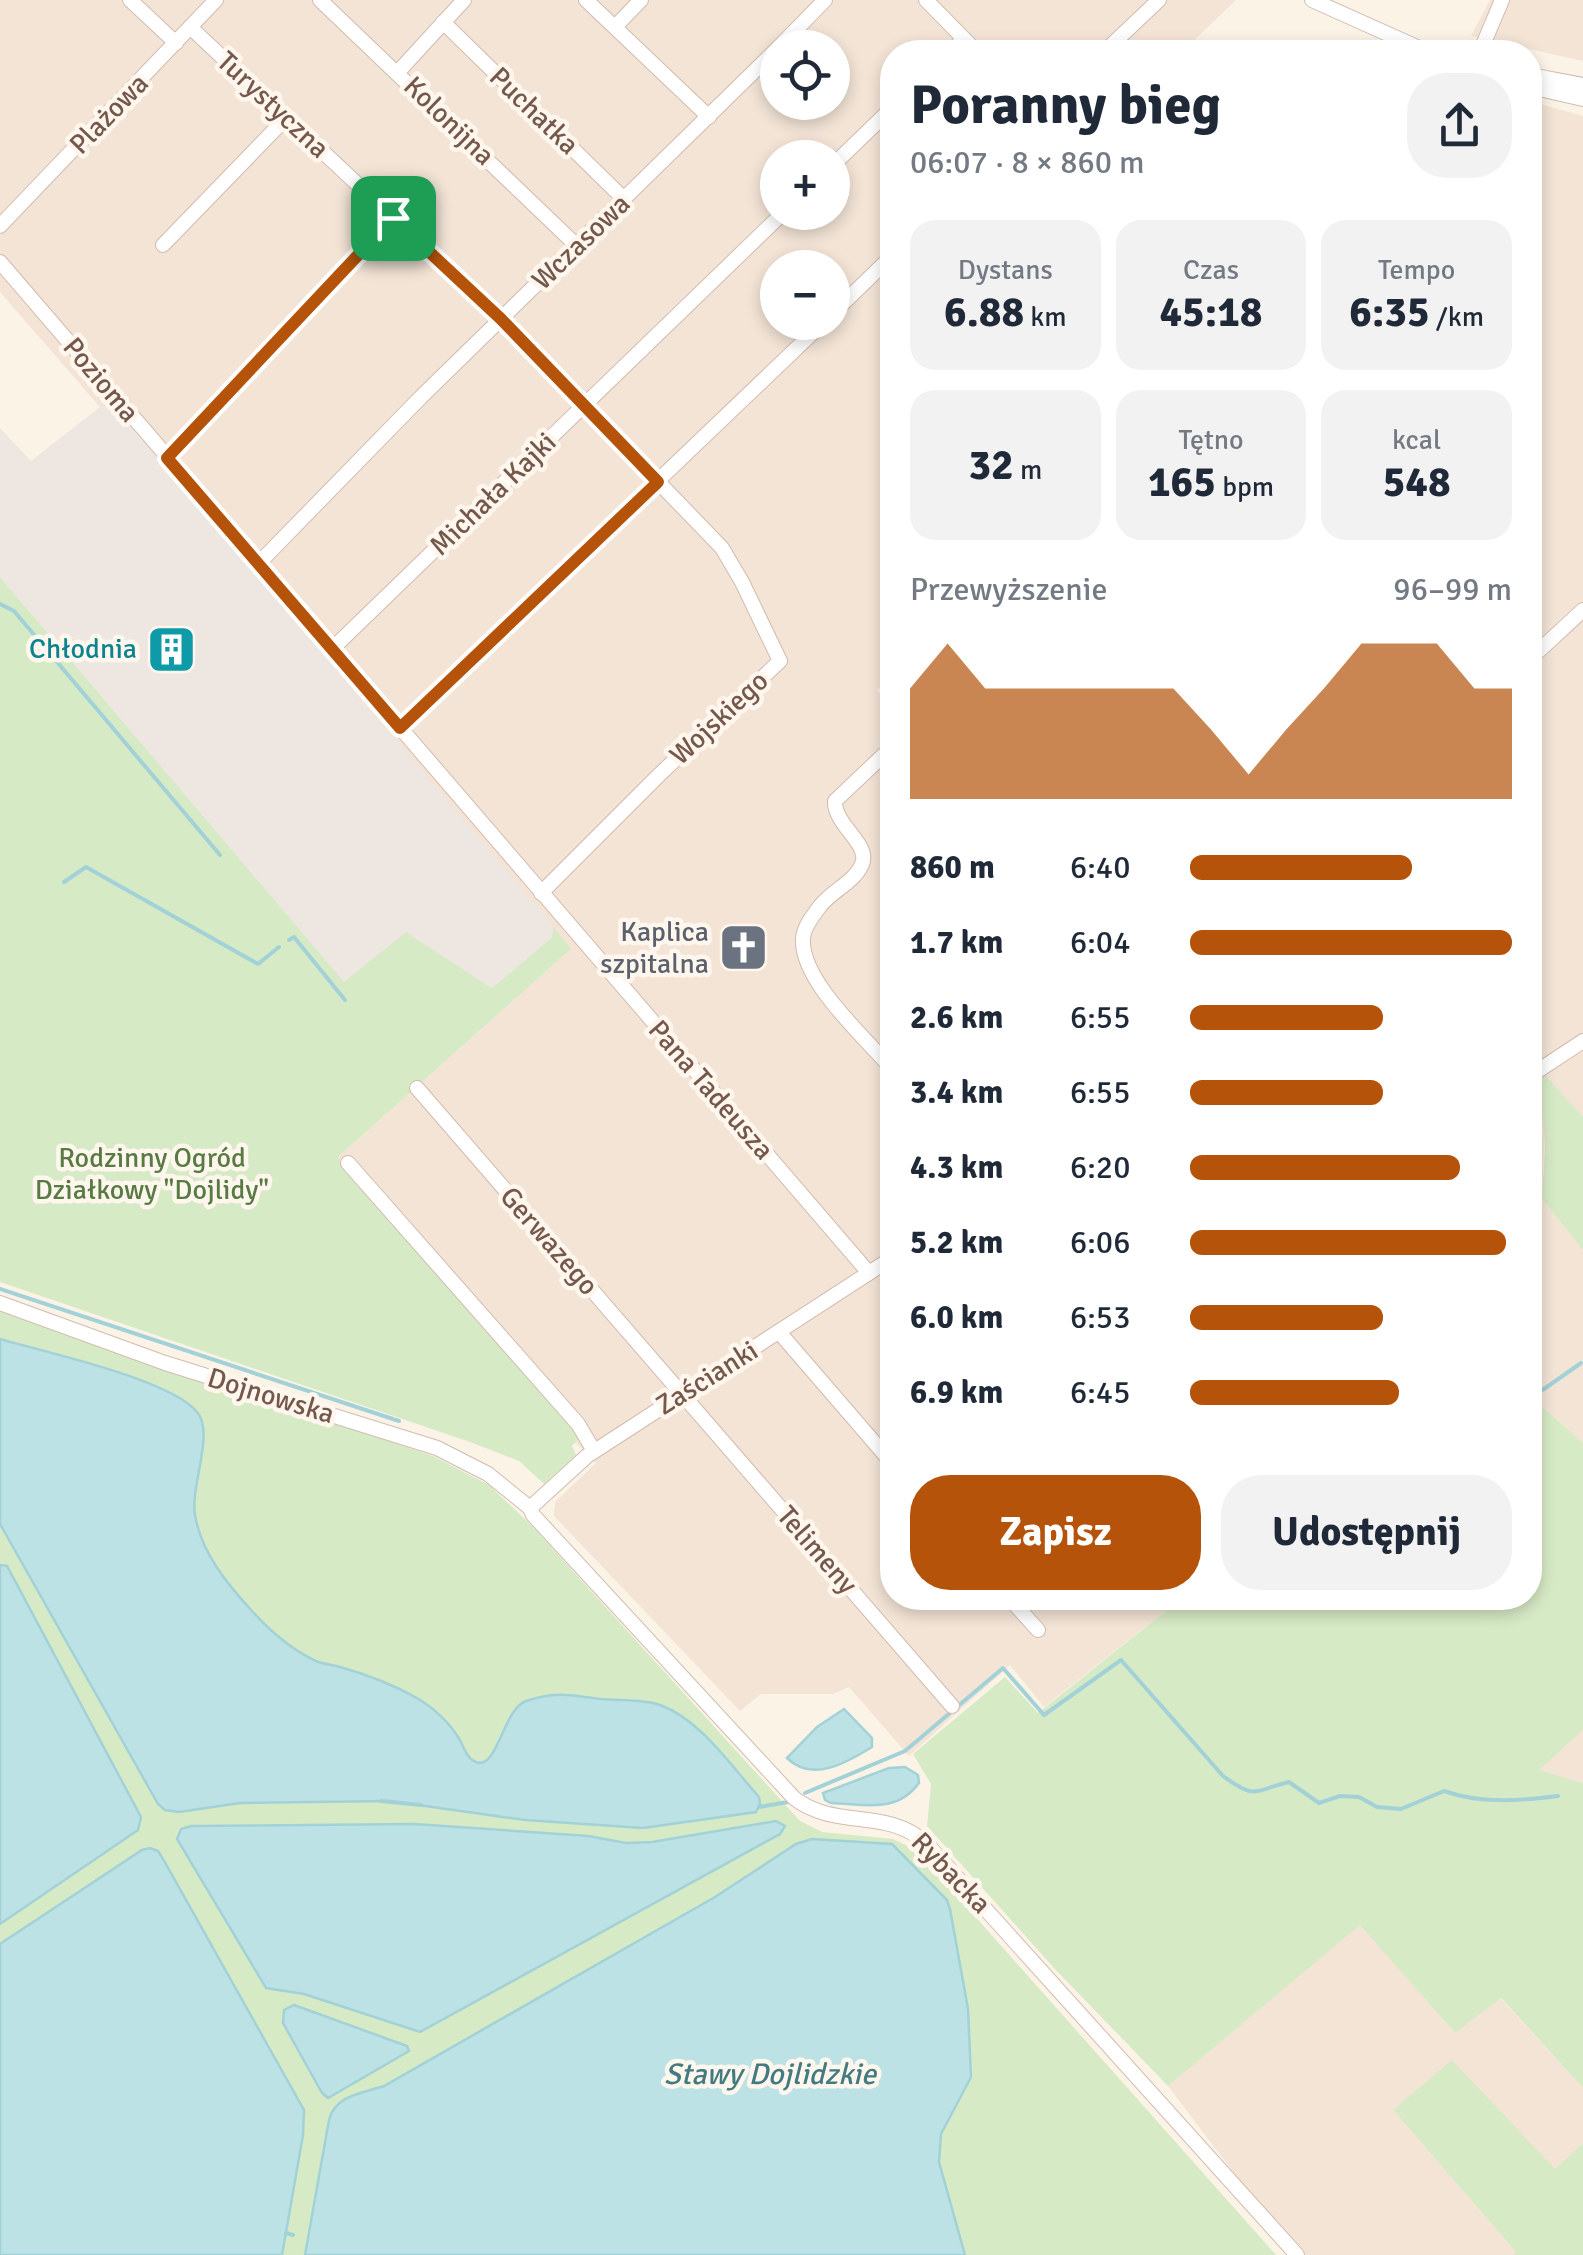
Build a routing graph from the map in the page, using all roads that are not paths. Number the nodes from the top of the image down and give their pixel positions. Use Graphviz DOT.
graph roads {
  1 [pos="130,0"];
  2 [pos="216,0"];
  3 [pos="320,0"];
  4 [pos="464,0"];
  5 [pos="586,0"];
  6 [pos="641,0"];
  7 [pos="825,0"];
  8 [pos="926,0"];
  9 [pos="1159,0"];
  10 [pos="1312,0"];
  11 [pos="1502,0"];
  12 [pos="443,22"];
  13 [pos="190,27"];
  14 [pos="615,27"];
  15 [pos="796,30"];
  16 [pos="964,39"];
  17 [pos="1117,40"];
  18 [pos="1401,40"];
  19 [pos="1485,40"];
  20 [pos="176,43"];
  21 [pos="760,66"];
  22 [pos="398,72"];
  23 [pos="1542,77"];
  24 [pos="1583,85"];
  25 [pos="1542,90"];
  26 [pos="1583,99"];
  27 [pos="710,117"];
  28 [pos="286,118"];
  29 [pos="880,120"];
  30 [pos="850,149"];
  31 [pos="625,200"];
  32 [pos="393,218"];
  33 [pos="0,226"];
  34 [pos="765,230"];
  35 [pos="576,244"];
  36 [pos="163,245"];
  37 [pos="0,262"];
  38 [pos="880,268"];
  39 [pos="850,297"];
  40 [pos="501,319"];
  41 [pos="805,340"];
  42 [pos="585,405"];
  43 [pos="167,458"];
  44 [pos="658,482"];
  45 [pos="695,520"];
  46 [pos="258,564"];
  47 [pos="1583,610"];
  48 [pos="1542,649"];
  49 [pos="331,650"];
  50 [pos="400,728"];
  51 [pos="880,758"];
  52 [pos="437,770"];
  53 [pos="541,893"];
  54 [pos="1583,1041"];
  55 [pos="880,1055"];
  56 [pos="1542,1068"];
  57 [pos="416,1088"];
  58 [pos="348,1163"];
  59 [pos="880,1266"];
  60 [pos="869,1273"];
  61 [pos="0,1304"];
  62 [pos="779,1332"];
  63 [pos="681,1394"];
  64 [pos="880,1449"];
  65 [pos="594,1451"];
  66 [pos="530,1508"];
  67 [pos="1020,1610"];
  68 [pos="1038,1630"];
  69 [pos="952,1706"];
  70 [pos="1297,2255"];
  1 -- 20 [label="street"];
  2 -- 13 [label="street, Plażowa"];
  3 -- 22 [label="street, Kolonijna"];
  4 -- 12 [label="street"];
  5 -- 14 [label="street"];
  6 -- 14 [label="street"];
  7 -- 15 [label="street, Wczasowa"];
  8 -- 16 [label="street"];
  9 -- 17 [label="street"];
  10 -- 18 [label="street"];
  11 -- 19 [label="street"];
  12 -- 22 [label="street"];
  12 -- 31 [label="street, Puchatka"];
  13 -- 20 [label="street, Plażowa"];
  13 -- 28 [label="street, Turystyczna"];
  14 -- 27 [label="street"];
  20 -- 33 [label="street, Plażowa"];
  21 -- 27 [label="street, Wczasowa"];
  22 -- 35 [label="street, Kolonijna"];
  23 -- 24 [label="street"];
  25 -- 26 [label="street"];
  27 -- 31 [label="street, Wczasowa"];
  28 -- 32 [label="street, Turystyczna"];
  28 -- 36 [label="street"];
  29 -- 30 [label="street"];
  31 -- 35 [label="street, Wczasowa"];
  32 -- 40 [label="street, Turystyczna"];
  32 -- 43 [label="street"];
  34 -- 42 [label="street, Michała Kajki"];
  35 -- 40 [label="street, Wczasowa"];
  37 -- 43 [label="street, Pozioma"];
  38 -- 39 [label="street"];
  40 -- 42 [label="street, Turystyczna"];
  40 -- 46 [label="street, Wczasowa"];
  41 -- 44 [label="street"];
  42 -- 44 [label="street, Turystyczna"];
  42 -- 49 [label="street, Michała Kajki"];
  43 -- 46 [label="street, Pozioma"];
  44 -- 45 [label="street, Turystyczna"];
  44 -- 50 [label="street"];
  45 -- 53 [label="street, Wojskiego"];
  46 -- 49 [label="street, Pozioma"];
  47 -- 48 [label="street"];
  49 -- 50 [label="street, Pozioma"];
  50 -- 52 [label="street, Pozioma"];
  51 -- 55 [label="street"];
  52 -- 53 [label="street, Pana Tadeusza"];
  53 -- 60 [label="street, Pana Tadeusza"];
  54 -- 56 [label="street"];
  57 -- 63 [label="street, Gerwazego"];
  58 -- 65 [label="street"];
  59 -- 60 [label="street, Zaścianki"];
  60 -- 62 [label="street, Zaścianki"];
  61 -- 66 [label="street, Dojnowska"];
  62 -- 63 [label="street, Zaścianki"];
  62 -- 64 [label="street"];
  63 -- 65 [label="street, Zaścianki"];
  63 -- 69 [label="street, Telimeny"];
  65 -- 66 [label="street, Zaścianki"];
  66 -- 70 [label="street, Rybacka"];
  67 -- 68 [label="street"];
}
